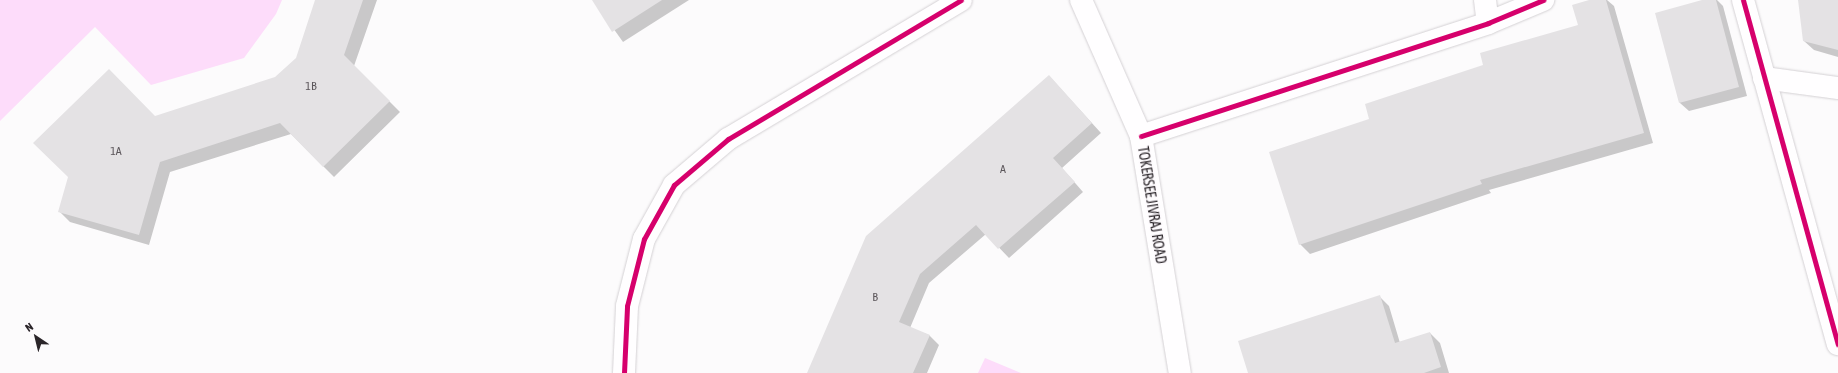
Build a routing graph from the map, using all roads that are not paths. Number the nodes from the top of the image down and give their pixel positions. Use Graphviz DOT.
graph roads {
  1 [pos="962,0"];
  2 [pos="1081,0"];
  3 [pos="1485,0"];
  4 [pos="1542,0"];
  5 [pos="1743,0"];
  6 [pos="1488,24"];
  7 [pos="1764,78"];
  8 [pos="1838,88"];
  9 [pos="1140,136"];
  10 [pos="1838,344"];
  11 [pos="624,373"];
  12 [pos="1180,373"];
  1 -- 11 [label="street"];
  2 -- 9 [label="street, TOKERSEE JIVRAJ ROAD"];
  3 -- 6 [label="street"];
  4 -- 6 [label="street"];
  5 -- 7 [label="street"];
  6 -- 9 [label="street"];
  7 -- 8 [label="street"];
  7 -- 10 [label="street"];
  9 -- 12 [label="street, TOKERSEE JIVRAJ ROAD"];
}
